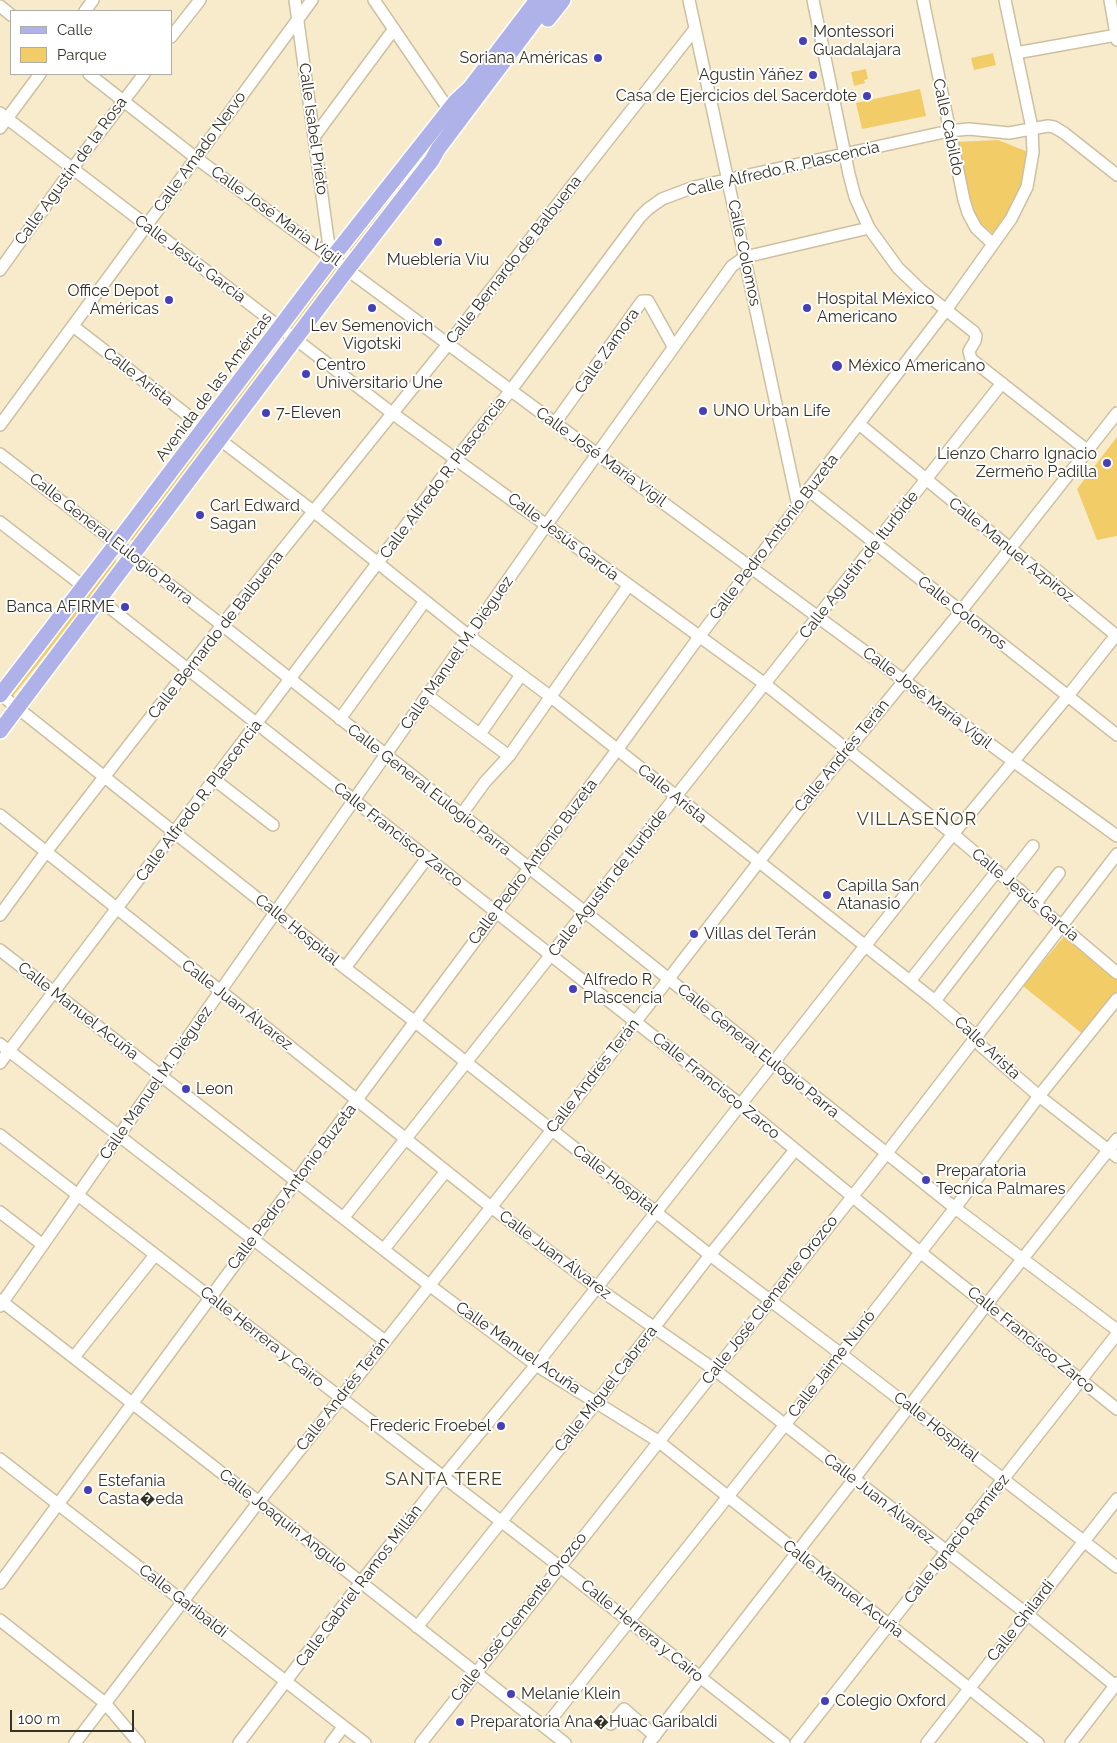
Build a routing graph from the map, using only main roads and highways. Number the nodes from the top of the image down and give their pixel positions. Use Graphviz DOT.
graph roads {
  1 [pos="525,0"];
  2 [pos="537,0"];
  3 [pos="550,0"];
  4 [pos="563,0"];
  5 [pos="453,106"];
  6 [pos="432,160"];
  7 [pos="0,694"];
  8 [pos="0,731"];
  1 -- 5 [label="main road, Avenida de las Américas"];
  2 -- 5 [label="main road, Avenida de las Américas"];
  3 -- 6 [label="main road"];
  4 -- 6 [label="main road"];
  5 -- 7 [label="main road, Avenida de las Américas"];
  6 -- 8 [label="main road"];
}
